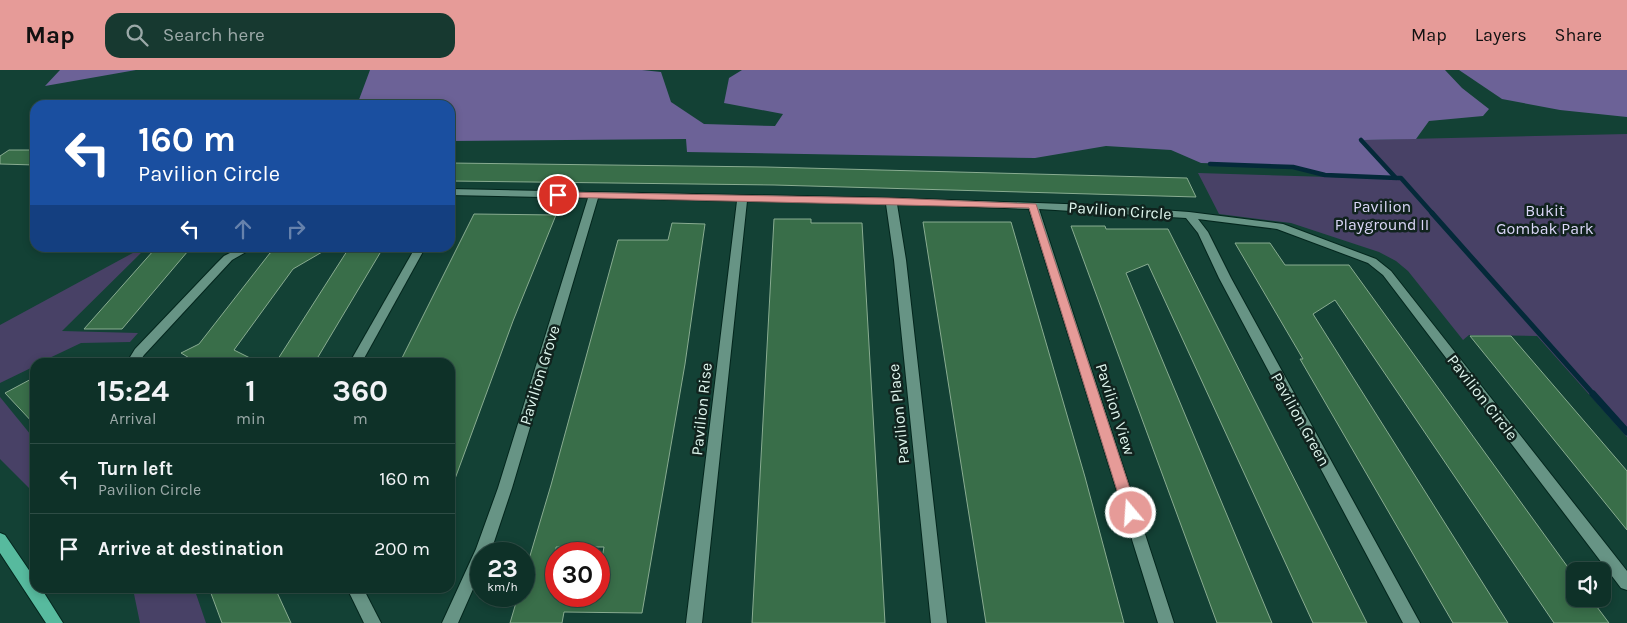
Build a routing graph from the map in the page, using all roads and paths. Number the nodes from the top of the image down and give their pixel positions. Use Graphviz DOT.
graph roads {
  1 [pos="455,192"];
  2 [pos="594,196"];
  3 [pos="742,199"];
  4 [pos="891,201"];
  5 [pos="1033,206"];
  6 [pos="1190,215"];
  7 [pos="242,252"];
  8 [pos="418,252"];
  9 [pos="135,358"];
  10 [pos="358,358"];
  11 [pos="0,540"];
  12 [pos="485,542"];
  13 [pos="470,578"];
  14 [pos="1627,583"];
  15 [pos="30,585"];
  16 [pos="35,593"];
  17 [pos="358,593"];
  18 [pos="55,623"];
  19 [pos="373,623"];
  20 [pos="450,623"];
  21 [pos="694,623"];
  22 [pos="938,623"];
  23 [pos="1166,623"];
  24 [pos="1412,623"];
  1 -- 2 [label="street, Pavilion Circle"];
  2 -- 3 [label="street, Pavilion Circle"];
  2 -- 12 [label="street, Pavilion Grove"];
  3 -- 4 [label="street, Pavilion Circle"];
  3 -- 21 [label="street, Pavilion Rise"];
  4 -- 5 [label="street, Pavilion Circle"];
  4 -- 22 [label="street, Pavilion Place"];
  5 -- 6 [label="street, Pavilion Circle"];
  5 -- 23 [label="street, Pavilion View"];
  6 -- 14 [label="street, Pavilion Circle"];
  6 -- 24 [label="street, Pavilion Green"];
  7 -- 9 [label="street"];
  8 -- 10 [label="street"];
  11 -- 15 [label="main road"];
  13 -- 20 [label="street, Pavilion Grove"];
  16 -- 18 [label="main road"];
  17 -- 19 [label="street"];
}
